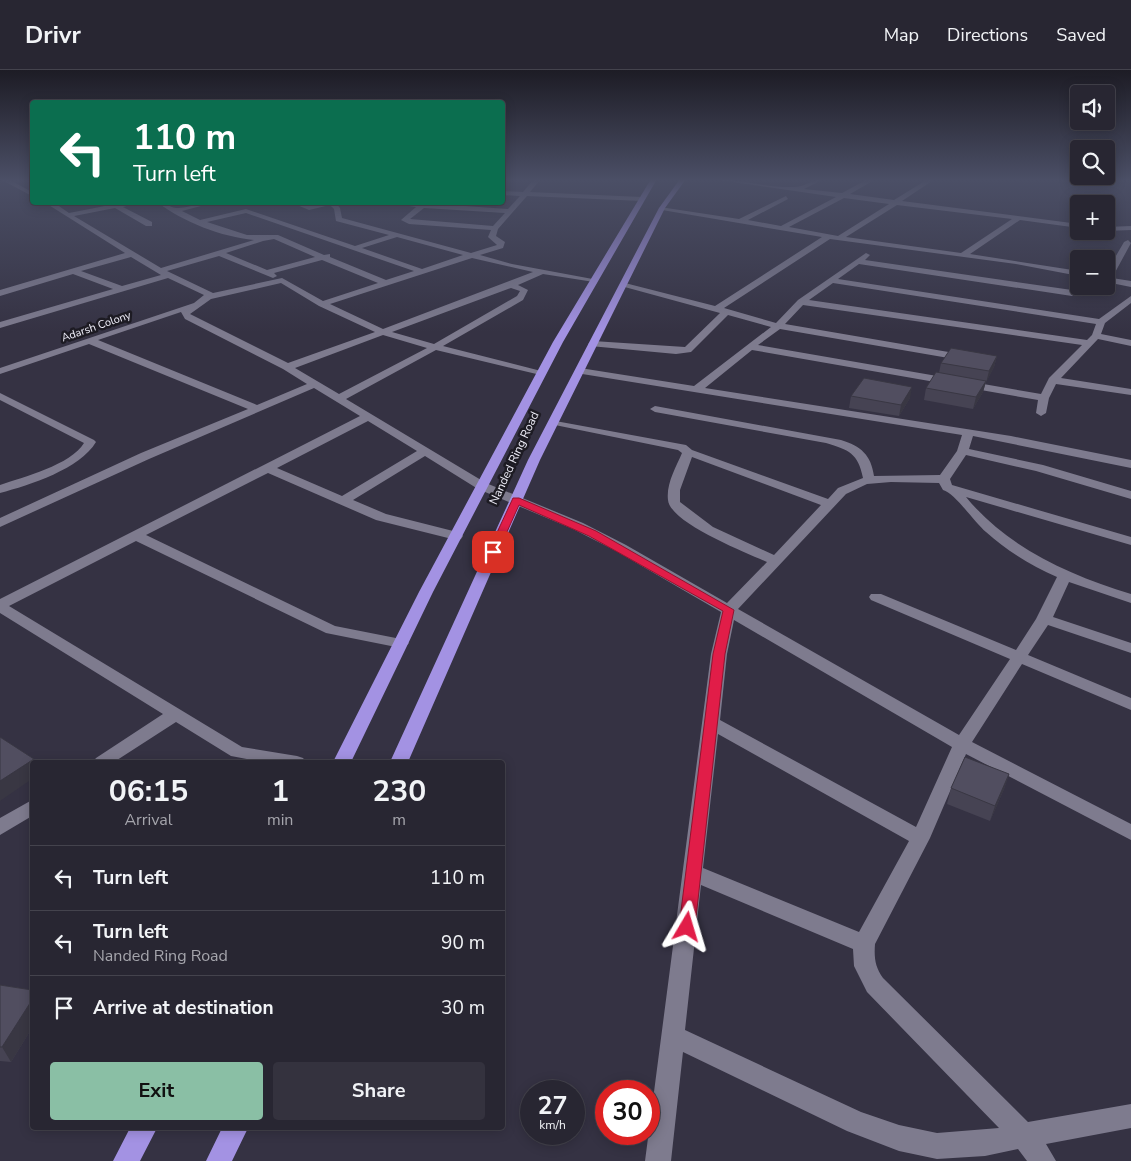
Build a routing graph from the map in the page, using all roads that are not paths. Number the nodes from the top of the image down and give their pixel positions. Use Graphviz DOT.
graph roads {
  1 [pos="91,230"];
  2 [pos="226,230"];
  3 [pos="297,230"];
  4 [pos="303,230"];
  5 [pos="381,230"];
  6 [pos="494,230"];
  7 [pos="624,230"];
  8 [pos="651,230"];
  9 [pos="794,230"];
  10 [pos="852,230"];
  11 [pos="1001,230"];
  12 [pos="397,234"];
  13 [pos="829,236"];
  14 [pos="275,237"];
  15 [pos="840,238"];
  16 [pos="261,240"];
  17 [pos="1128,242"];
  18 [pos="880,244"];
  19 [pos="354,248"];
  20 [pos="219,253"];
  21 [pos="131,254"];
  22 [pos="470,255"];
  23 [pos="963,255"];
  24 [pos="322,257"];
  25 [pos="858,261"];
  26 [pos="1115,265"];
  27 [pos="73,271"];
  28 [pos="421,271"];
  29 [pos="540,272"];
  30 [pos="165,273"];
  31 [pos="266,273"];
  32 [pos="1070,273"];
  33 [pos="282,280"];
  34 [pos="594,280"];
  35 [pos="831,280"];
  36 [pos="1115,281"];
  37 [pos="387,284"];
  38 [pos="624,284"];
  39 [pos="1131,284"];
  40 [pos="511,285"];
  41 [pos="122,289"];
  42 [pos="0,293"];
  43 [pos="1070,293"];
  44 [pos="1131,299"];
  45 [pos="204,300"];
  46 [pos="800,302"];
  47 [pos="322,304"];
  48 [pos="722,310"];
  49 [pos="1116,313"];
  50 [pos="1131,315"];
  51 [pos="1101,322"];
  52 [pos="0,325"];
  53 [pos="778,326"];
  54 [pos="383,332"];
  55 [pos="1093,340"];
  56 [pos="91,341"];
  57 [pos="1131,343"];
  58 [pos="593,344"];
  59 [pos="750,347"];
  60 [pos="435,348"];
  61 [pos="975,359"];
  62 [pos="287,367"];
  63 [pos="0,371"];
  64 [pos="580,371"];
  65 [pos="541,374"];
  66 [pos="1053,380"];
  67 [pos="315,384"];
  68 [pos="696,389"];
  69 [pos="1131,392"];
  70 [pos="0,396"];
  71 [pos="1044,398"];
  72 [pos="338,399"];
  73 [pos="256,408"];
  74 [pos="655,409"];
  75 [pos="1041,413"];
  76 [pos="367,417"];
  77 [pos="554,422"];
  78 [pos="969,432"];
  79 [pos="963,451"];
  80 [pos="424,452"];
  81 [pos="688,452"];
  82 [pos="1131,464"];
  83 [pos="270,469"];
  84 [pos="944,479"];
  85 [pos="869,480"];
  86 [pos="482,486"];
  87 [pos="0,489"];
  88 [pos="955,490"];
  89 [pos="1131,495"];
  90 [pos="516,500"];
  91 [pos="342,501"];
  92 [pos="830,504"];
  93 [pos="0,523"];
  94 [pos="137,536"];
  95 [pos="456,536"];
  96 [pos="1131,541"];
  97 [pos="777,561"];
  98 [pos="1066,576"];
  99 [pos="876,597"];
  100 [pos="1131,599"];
  101 [pos="0,606"];
  102 [pos="729,610"];
  103 [pos="1044,620"];
  104 [pos="401,642"];
  105 [pos="1131,648"];
  106 [pos="1020,658"];
  107 [pos="1131,704"];
  108 [pos="176,714"];
  109 [pos="712,723"];
  110 [pos="962,744"];
  111 [pos="105,760"];
  112 [pos="285,760"];
  113 [pos="343,760"];
  114 [pos="400,760"];
  115 [pos="30,808"];
  116 [pos="0,828"];
  117 [pos="1131,833"];
  118 [pos="920,838"];
  119 [pos="694,872"];
  120 [pos="864,944"];
  121 [pos="673,1036"];
  122 [pos="1131,1116"];
  123 [pos="143,1130"];
  124 [pos="234,1130"];
  125 [pos="1024,1136"];
  126 [pos="126,1161"];
  127 [pos="220,1161"];
  128 [pos="658,1161"];
  129 [pos="1043,1161"];
  1 -- 21 [label="street"];
  2 -- 16 [label="street"];
  3 -- 14 [label="street"];
  4 -- 19 [label="street"];
  5 -- 12 [label="street"];
  6 -- 22 [label="street"];
  7 -- 34 [label="highway"];
  8 -- 38 [label="highway, Nanded Ring Road"];
  9 -- 13 [label="street"];
  10 -- 15 [label="street"];
  11 -- 23 [label="street"];
  12 -- 19 [label="street"];
  12 -- 22 [label="street"];
  13 -- 15 [label="street"];
  13 -- 48 [label="street"];
  14 -- 16 [label="street"];
  14 -- 24 [label="street"];
  15 -- 18 [label="street"];
  16 -- 20 [label="street"];
  17 -- 26 [label="street"];
  18 -- 23 [label="street"];
  18 -- 25 [label="street"];
  19 -- 24 [label="street"];
  19 -- 28 [label="street"];
  20 -- 30 [label="street"];
  20 -- 31 [label="street"];
  21 -- 27 [label="street"];
  21 -- 30 [label="street"];
  22 -- 28 [label="street"];
  22 -- 29 [label="street"];
  23 -- 32 [label="street"];
  24 -- 31 [label="street"];
  24 -- 37 [label="street"];
  25 -- 35 [label="street"];
  25 -- 43 [label="street"];
  27 -- 41 [label="street"];
  27 -- 42 [label="street"];
  28 -- 37 [label="street"];
  29 -- 34 [label="street"];
  29 -- 40 [label="street"];
  30 -- 41 [label="street"];
  30 -- 45 [label="street"];
  31 -- 33 [label="street"];
  33 -- 45 [label="street, Adarsh Colony"];
  33 -- 47 [label="street"];
  34 -- 65 [label="highway"];
  35 -- 46 [label="street"];
  35 -- 51 [label="street"];
  36 -- 39 [label="street"];
  37 -- 47 [label="street"];
  38 -- 48 [label="street"];
  38 -- 58 [label="highway, Nanded Ring Road"];
  40 -- 54 [label="street"];
  40 -- 60 [label="street"];
  41 -- 52 [label="street"];
  44 -- 49 [label="street"];
  45 -- 56 [label="street, Adarsh Colony"];
  45 -- 62 [label="street"];
  46 -- 53 [label="street"];
  46 -- 55 [label="street"];
  47 -- 54 [label="street"];
  48 -- 53 [label="street"];
  48 -- 58 [label="street"];
  49 -- 50 [label="street"];
  49 -- 51 [label="street"];
  51 -- 55 [label="street"];
  53 -- 59 [label="street"];
  53 -- 61 [label="street"];
  54 -- 60 [label="street"];
  54 -- 62 [label="street"];
  55 -- 57 [label="street"];
  55 -- 66 [label="street"];
  56 -- 63 [label="street, Adarsh Colony"];
  56 -- 73 [label="street"];
  58 -- 64 [label="highway, Nanded Ring Road"];
  59 -- 68 [label="street"];
  59 -- 71 [label="street"];
  60 -- 65 [label="street"];
  60 -- 72 [label="street"];
  62 -- 67 [label="street"];
  64 -- 68 [label="street"];
  64 -- 77 [label="highway, Nanded Ring Road"];
  65 -- 86 [label="highway"];
  66 -- 69 [label="street"];
  66 -- 71 [label="street"];
  67 -- 72 [label="street"];
  67 -- 73 [label="street"];
  68 -- 78 [label="street"];
  70 -- 87 [label="street"];
  71 -- 75 [label="street"];
  72 -- 76 [label="street"];
  73 -- 93 [label="street"];
  74 -- 85 [label="street"];
  76 -- 80 [label="street"];
  76 -- 83 [label="street"];
  77 -- 81 [label="street"];
  77 -- 90 [label="highway, Nanded Ring Road"];
  78 -- 79 [label="street"];
  78 -- 82 [label="street"];
  79 -- 84 [label="street"];
  79 -- 89 [label="street"];
  80 -- 86 [label="street"];
  80 -- 91 [label="street"];
  81 -- 92 [label="street"];
  81 -- 97 [label="street"];
  83 -- 91 [label="street"];
  83 -- 94 [label="street"];
  84 -- 85 [label="street"];
  84 -- 88 [label="street"];
  85 -- 92 [label="street"];
  86 -- 90 [label="street"];
  86 -- 95 [label="highway"];
  88 -- 96 [label="street"];
  88 -- 98 [label="street"];
  90 -- 102 [label="street"];
  90 -- 114 [label="highway, Nanded Ring Road"];
  91 -- 95 [label="street"];
  92 -- 97 [label="street"];
  94 -- 101 [label="street"];
  94 -- 104 [label="street"];
  95 -- 104 [label="highway"];
  97 -- 102 [label="street"];
  98 -- 100 [label="street"];
  98 -- 103 [label="street"];
  99 -- 106 [label="street"];
  101 -- 108 [label="street"];
  102 -- 109 [label="street"];
  102 -- 110 [label="street"];
  103 -- 105 [label="street"];
  103 -- 106 [label="street"];
  104 -- 113 [label="highway"];
  106 -- 107 [label="street"];
  106 -- 110 [label="street"];
  108 -- 111 [label="street"];
  108 -- 112 [label="street"];
  109 -- 118 [label="street"];
  109 -- 119 [label="street"];
  110 -- 117 [label="street"];
  110 -- 118 [label="street"];
  115 -- 116 [label="street"];
  118 -- 120 [label="street"];
  119 -- 120 [label="street"];
  119 -- 121 [label="street"];
  120 -- 125 [label="street"];
  121 -- 125 [label="street"];
  121 -- 128 [label="street"];
  122 -- 125 [label="street"];
  123 -- 126 [label="highway"];
  124 -- 127 [label="highway"];
  125 -- 129 [label="street"];
}
